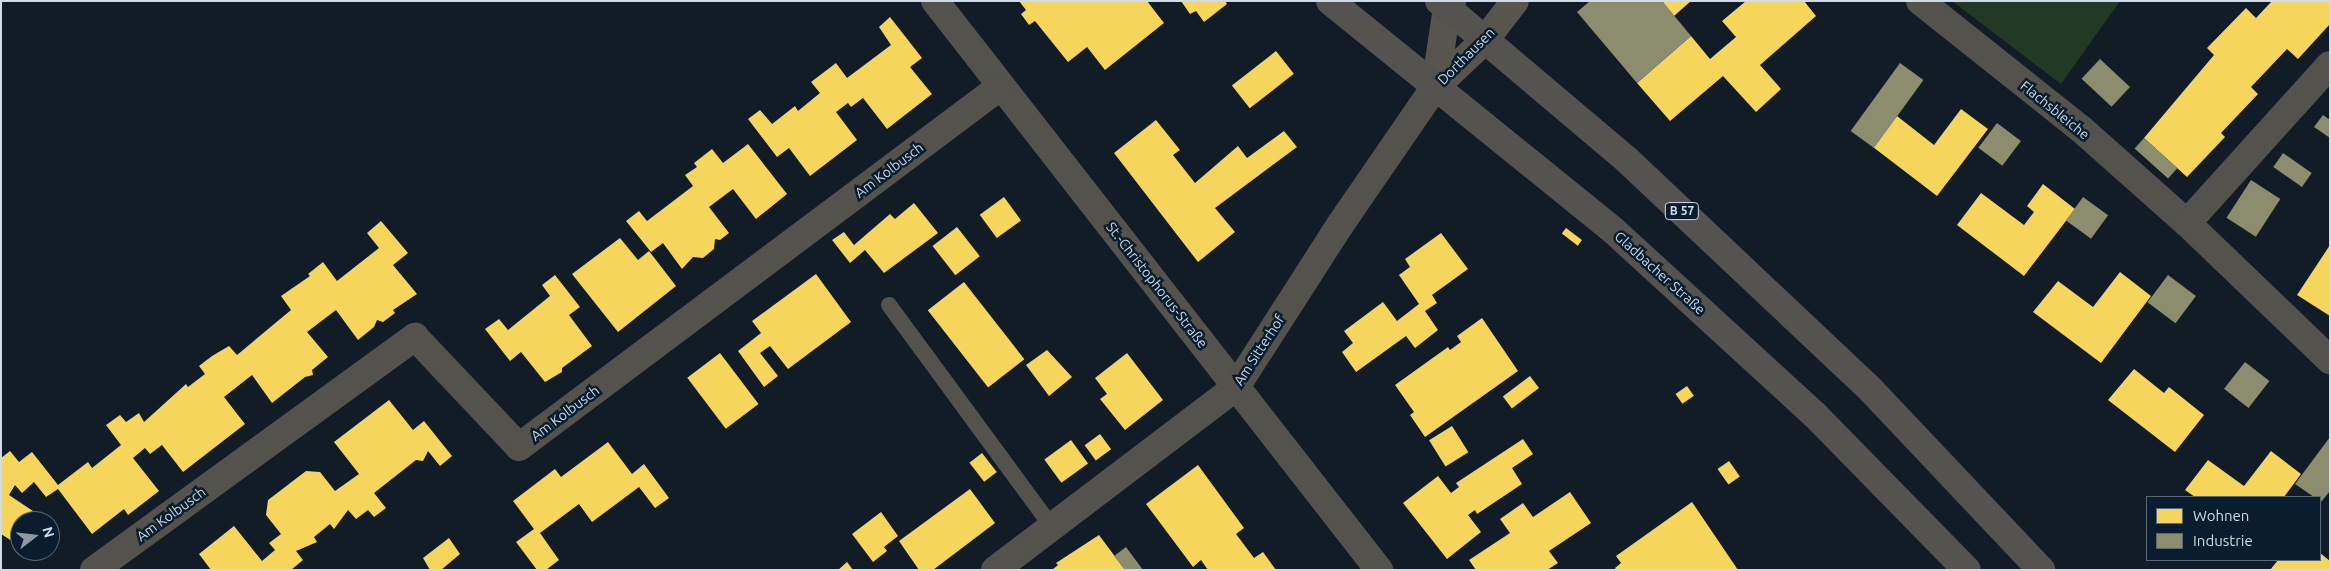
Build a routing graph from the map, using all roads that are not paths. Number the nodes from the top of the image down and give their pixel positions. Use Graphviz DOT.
graph roads {
  1 [pos="935,1"];
  2 [pos="1330,1"];
  3 [pos="1515,1"];
  4 [pos="1920,1"];
  5 [pos="1446,4"];
  6 [pos="1485,40"];
  7 [pos="2330,65"];
  8 [pos="1001,86"];
  9 [pos="1434,87"];
  10 [pos="2187,223"];
  11 [pos="889,305"];
  12 [pos="2330,360"];
  13 [pos="1236,387"];
  14 [pos="1052,528"];
  15 [pos="94,570"];
  16 [pos="995,570"];
  17 [pos="1379,570"];
  18 [pos="1967,570"];
  19 [pos="2041,570"];
  1 -- 8 [label="street, St.-Christophorus-Straße"];
  2 -- 9 [label="main road, Gladbacher Straße"];
  3 -- 6 [label="street, Dorthausen"];
  4 -- 10 [label="street, Flachsbleiche"];
  5 -- 6 [label="main road, B 57"];
  5 -- 9 [label="street, Dorthausen"];
  6 -- 9 [label="street, Dorthausen"];
  6 -- 19 [label="main road, B 57"];
  7 -- 10 [label="street"];
  8 -- 13 [label="street, St.-Christophorus-Straße"];
  8 -- 15 [label="street, Am Kolbusch"];
  9 -- 13 [label="street, Am Sitterhof"];
  9 -- 18 [label="main road, Gladbacher Straße"];
  10 -- 12 [label="street, Flachsbleiche"];
  11 -- 14 [label="lane"];
  13 -- 14 [label="street, Am Sitterhof"];
  13 -- 17 [label="street, St.-Christophorus-Straße"];
  14 -- 16 [label="street, Am Sitterhof"];
}
